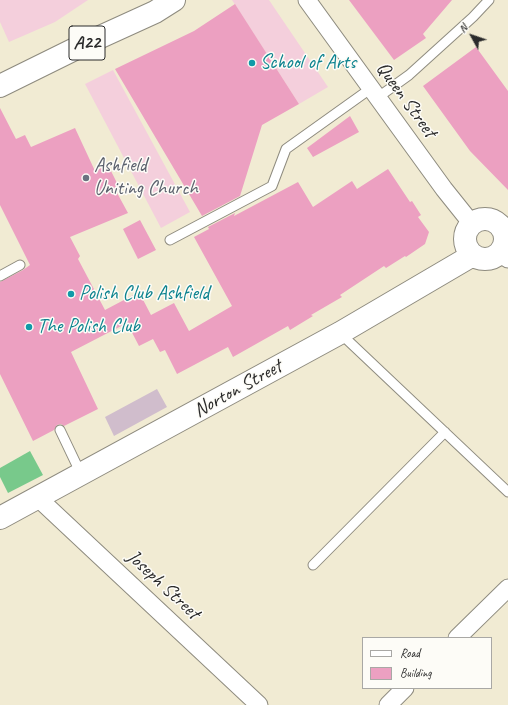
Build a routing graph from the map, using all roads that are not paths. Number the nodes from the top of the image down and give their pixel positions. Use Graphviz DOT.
graph roads {
  1 [pos="174,0"];
  2 [pos="307,0"];
  3 [pos="489,0"];
  4 [pos="2,81"];
  5 [pos="374,93"];
  6 [pos="504,222"];
  7 [pos="472,224"];
  8 [pos="170,240"];
  9 [pos="473,255"];
  10 [pos="504,256"];
  11 [pos="20,265"];
  12 [pos="0,276"];
  13 [pos="340,333"];
  14 [pos="60,430"];
  15 [pos="445,432"];
  16 [pos="81,474"];
  17 [pos="508,492"];
  18 [pos="37,497"];
  19 [pos="0,518"];
  20 [pos="313,565"];
  21 [pos="508,588"];
  22 [pos="458,637"];
  23 [pos="404,689"];
  24 [pos="259,705"];
  25 [pos="388,705"];
  1 -- 4 [label="main road, A22"];
  2 -- 5 [label="street, Queen Street"];
  3 -- 5 [label="lane"];
  5 -- 7 [label="street, Queen Street"];
  5 -- 8 [label="lane"];
  6 -- 7 [label="main road"];
  6 -- 10 [label="main road"];
  7 -- 9 [label="main road"];
  9 -- 10 [label="main road"];
  9 -- 13 [label="main road, Norton Street"];
  11 -- 12 [label="lane"];
  13 -- 15 [label="lane"];
  13 -- 16 [label="main road, Norton Street"];
  14 -- 16 [label="lane"];
  15 -- 17 [label="lane"];
  15 -- 20 [label="lane"];
  16 -- 18 [label="main road, Norton Street"];
  18 -- 19 [label="main road, Norton Street"];
  18 -- 24 [label="street, Joseph Street"];
  21 -- 22 [label="street"];
  23 -- 25 [label="street"];
}
